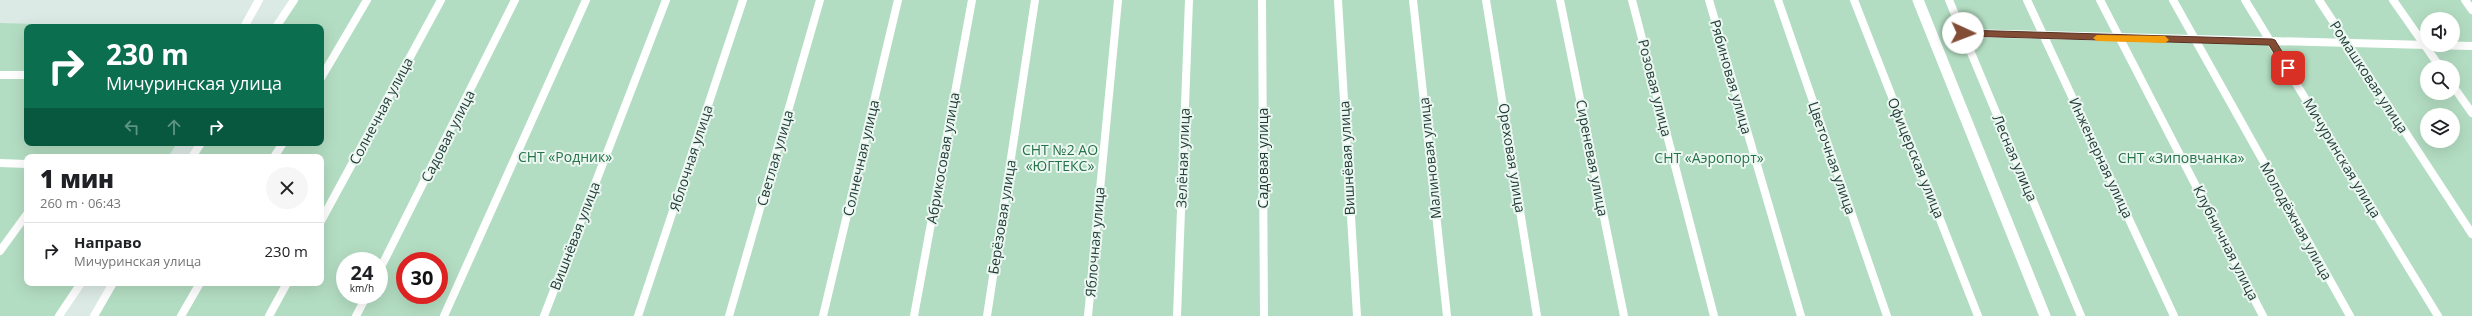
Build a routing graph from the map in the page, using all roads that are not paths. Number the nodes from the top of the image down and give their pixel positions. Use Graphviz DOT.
graph roads {
  1 [pos="259,0"];
  2 [pos="294,0"];
  3 [pos="367,0"];
  4 [pos="441,0"];
  5 [pos="515,0"];
  6 [pos="586,0"];
  7 [pos="666,0"];
  8 [pos="743,0"];
  9 [pos="820,0"];
  10 [pos="898,0"];
  11 [pos="972,0"];
  12 [pos="1035,0"];
  13 [pos="1118,0"];
  14 [pos="1190,0"];
  15 [pos="1262,0"];
  16 [pos="1338,0"];
  17 [pos="1413,0"];
  18 [pos="1486,0"];
  19 [pos="1560,0"];
  20 [pos="1632,0"];
  21 [pos="1709,0"];
  22 [pos="1778,0"];
  23 [pos="1854,0"];
  24 [pos="1918,0"];
  25 [pos="1949,0"];
  26 [pos="2027,0"];
  27 [pos="2100,0"];
  28 [pos="2173,0"];
  29 [pos="2245,0"];
  30 [pos="2319,0"];
  31 [pos="2392,0"];
  32 [pos="2465,0"];
  33 [pos="2472,10"];
  34 [pos="246,24"];
  35 [pos="278,24"];
  36 [pos="1963,33"];
  37 [pos="2044,36"];
  38 [pos="2420,36"];
  39 [pos="2120,39"];
  40 [pos="2194,40"];
  41 [pos="2272,42"];
  42 [pos="2347,44"];
  43 [pos="2420,45"];
  44 [pos="2460,46"];
  45 [pos="2472,46"];
  46 [pos="324,73"];
  47 [pos="0,75"];
  48 [pos="24,75"];
  49 [pos="2460,96"];
  50 [pos="2472,113"];
  51 [pos="0,163"];
  52 [pos="24,164"];
  53 [pos="324,215"];
  54 [pos="24,218"];
  55 [pos="2472,234"];
  56 [pos="0,251"];
  57 [pos="388,252"];
  58 [pos="79,286"];
  59 [pos="111,286"];
  60 [pos="198,286"];
  61 [pos="285,286"];
  62 [pos="362,304"];
  63 [pos="59,316"];
  64 [pos="94,316"];
  65 [pos="181,316"];
  66 [pos="269,316"];
  67 [pos="356,316"];
  68 [pos="444,316"];
  69 [pos="544,316"];
  70 [pos="638,316"];
  71 [pos="729,316"];
  72 [pos="823,316"];
  73 [pos="914,316"];
  74 [pos="987,316"];
  75 [pos="1088,316"];
  76 [pos="1177,316"];
  77 [pos="1264,316"];
  78 [pos="1357,316"];
  79 [pos="1447,316"];
  80 [pos="1537,316"];
  81 [pos="1624,316"];
  82 [pos="1714,316"];
  83 [pos="1801,316"];
  84 [pos="1887,316"];
  85 [pos="1978,316"];
  86 [pos="2045,316"];
  87 [pos="2081,316"];
  88 [pos="2174,316"];
  89 [pos="2263,316"];
  90 [pos="2350,316"];
  91 [pos="2438,316"];
  1 -- 34 [label="street"];
  2 -- 35 [label="street"];
  3 -- 46 [label="street"];
  4 -- 53 [label="street, Солнечная улица"];
  5 -- 57 [label="street, Садовая улица"];
  6 -- 68 [label="street"];
  7 -- 69 [label="street, Вишнёвая улица"];
  8 -- 70 [label="street, Яблочная улица"];
  9 -- 71 [label="street, Светлая улица"];
  10 -- 72 [label="street, Солнечная улица"];
  11 -- 73 [label="street, Абрикосовая улица"];
  12 -- 74 [label="street, Берёзовая улица"];
  13 -- 75 [label="street, Яблочная улица"];
  14 -- 76 [label="street, Зелёная улица"];
  15 -- 77 [label="street, Садовая улица"];
  16 -- 78 [label="street, Вишнёвая улица"];
  17 -- 79 [label="street, Малиновая улица"];
  18 -- 80 [label="street, Ореховая улица"];
  19 -- 81 [label="street, Сиреневая улица"];
  20 -- 82 [label="street, Розовая улица"];
  21 -- 83 [label="street, Рябиновая улица"];
  22 -- 84 [label="street, Цветочная улица"];
  23 -- 85 [label="street, Офицерская улица"];
  24 -- 86 [label="street"];
  25 -- 36 [label="street, Лесная улица"];
  26 -- 37 [label="street, Инженерная улица"];
  27 -- 39 [label="street, Клубничная улица"];
  28 -- 40 [label="street, Молодёжная улица"];
  29 -- 41 [label="street, Мичуринская улица"];
  30 -- 42 [label="street, Ромашковая улица"];
  31 -- 38 [label="street"];
  32 -- 33 [label="street"];
  36 -- 37 [label="street"];
  36 -- 87 [label="street, Лесная улица"];
  37 -- 39 [label="street"];
  37 -- 88 [label="street, Инженерная улица"];
  39 -- 40 [label="street"];
  39 -- 89 [label="street, Клубничная улица"];
  40 -- 41 [label="street"];
  40 -- 90 [label="street, Молодёжная улица"];
  41 -- 42 [label="street"];
  41 -- 91 [label="street, Мичуринская улица"];
  42 -- 43 [label="street"];
  42 -- 55 [label="street, Ромашковая улица"];
  44 -- 45 [label="street"];
  47 -- 48 [label="street"];
  49 -- 50 [label="street"];
  51 -- 52 [label="street"];
  54 -- 56 [label="street"];
  58 -- 63 [label="street"];
  59 -- 64 [label="street"];
  60 -- 65 [label="street"];
  61 -- 66 [label="street"];
  62 -- 67 [label="street"];
}
